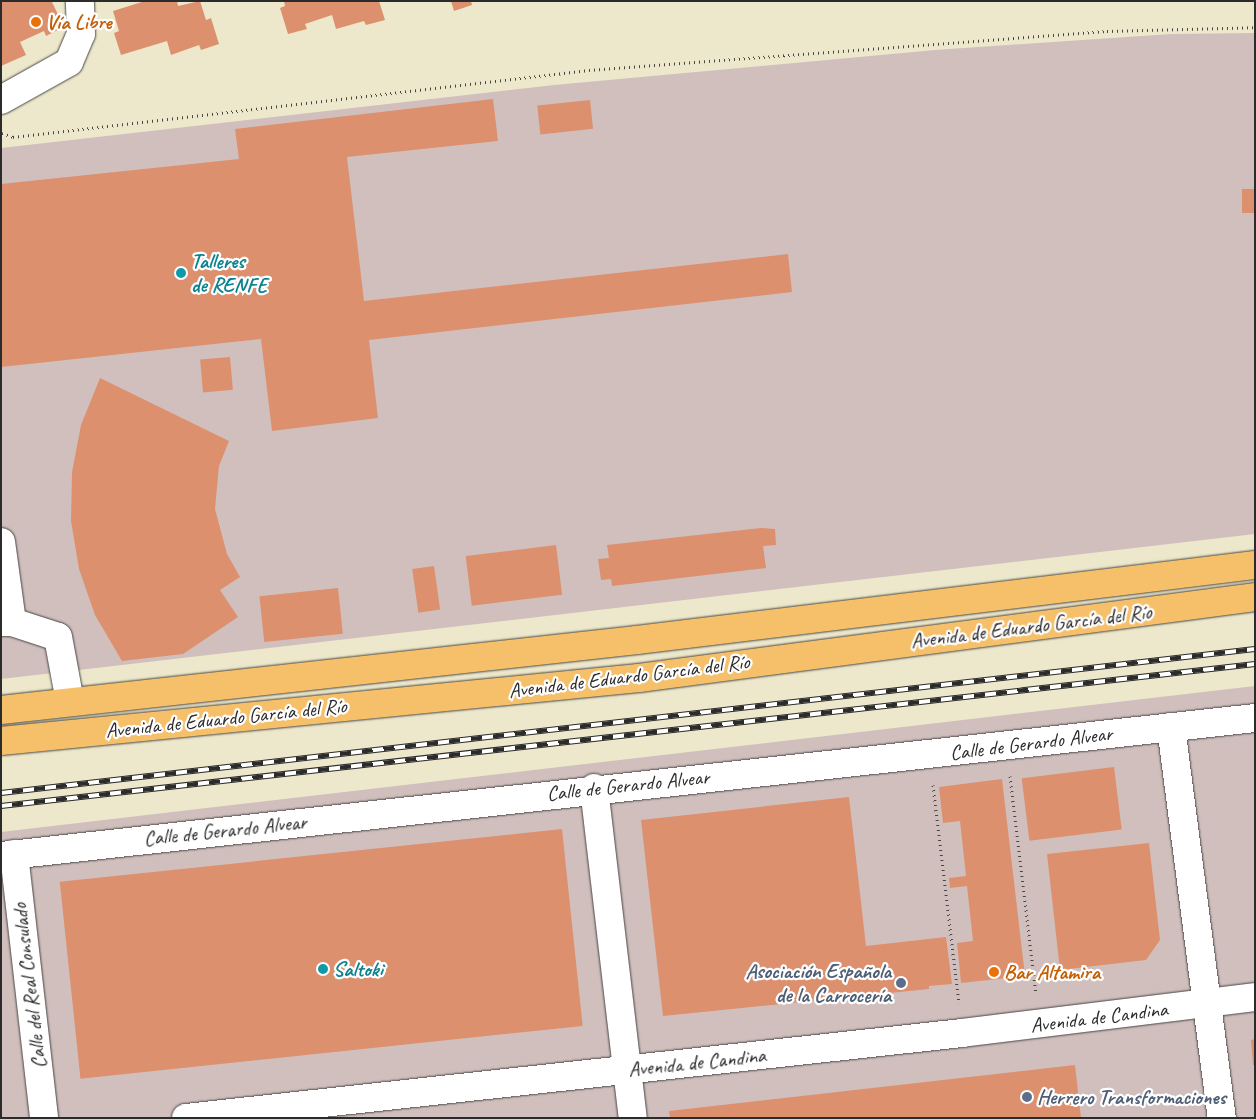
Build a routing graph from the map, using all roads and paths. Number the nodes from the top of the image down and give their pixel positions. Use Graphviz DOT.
graph roads {
  1 [pos="80,1"];
  2 [pos="1255,27"];
  3 [pos="1,100"];
  4 [pos="1,132"];
  5 [pos="1,542"];
  6 [pos="1255,566"];
  7 [pos="1255,598"];
  8 [pos="6,622"];
  9 [pos="70,702"];
  10 [pos="1,710"];
  11 [pos="1255,718"];
  12 [pos="1171,727"];
  13 [pos="1,741"];
  14 [pos="1009,770"];
  15 [pos="932,779"];
  16 [pos="594,788"];
  17 [pos="7,855"];
  18 [pos="957,983"];
  19 [pos="1255,998"];
  20 [pos="1207,1003"];
  21 [pos="1040,1024"];
  22 [pos="627,1070"];
  23 [pos="44,1118"];
  24 [pos="186,1118"];
  25 [pos="632,1118"];
  26 [pos="1222,1118"];
  1 -- 3 [label="street"];
  2 -- 4 [label="path"];
  5 -- 8 [label="street"];
  6 -- 9 [label="highway, Avenida de Eduardo García del Río"];
  7 -- 13 [label="highway, Avenida de Eduardo García del Río"];
  8 -- 9 [label="street"];
  9 -- 10 [label="highway, Avenida de Eduardo García del Río"];
  11 -- 12 [label="street, Calle de Gerardo Alvear"];
  12 -- 16 [label="street, Calle de Gerardo Alvear"];
  12 -- 20 [label="street"];
  14 -- 21 [label="path"];
  15 -- 18 [label="path"];
  16 -- 17 [label="street, Calle de Gerardo Alvear"];
  16 -- 22 [label="street"];
  17 -- 23 [label="street, Calle del Real Consulado"];
  19 -- 20 [label="street, Avenida de Candina"];
  20 -- 21 [label="street, Avenida de Candina"];
  20 -- 26 [label="street"];
  21 -- 22 [label="street, Avenida de Candina"];
  22 -- 24 [label="street, Avenida de Candina"];
  22 -- 25 [label="street"];
}
